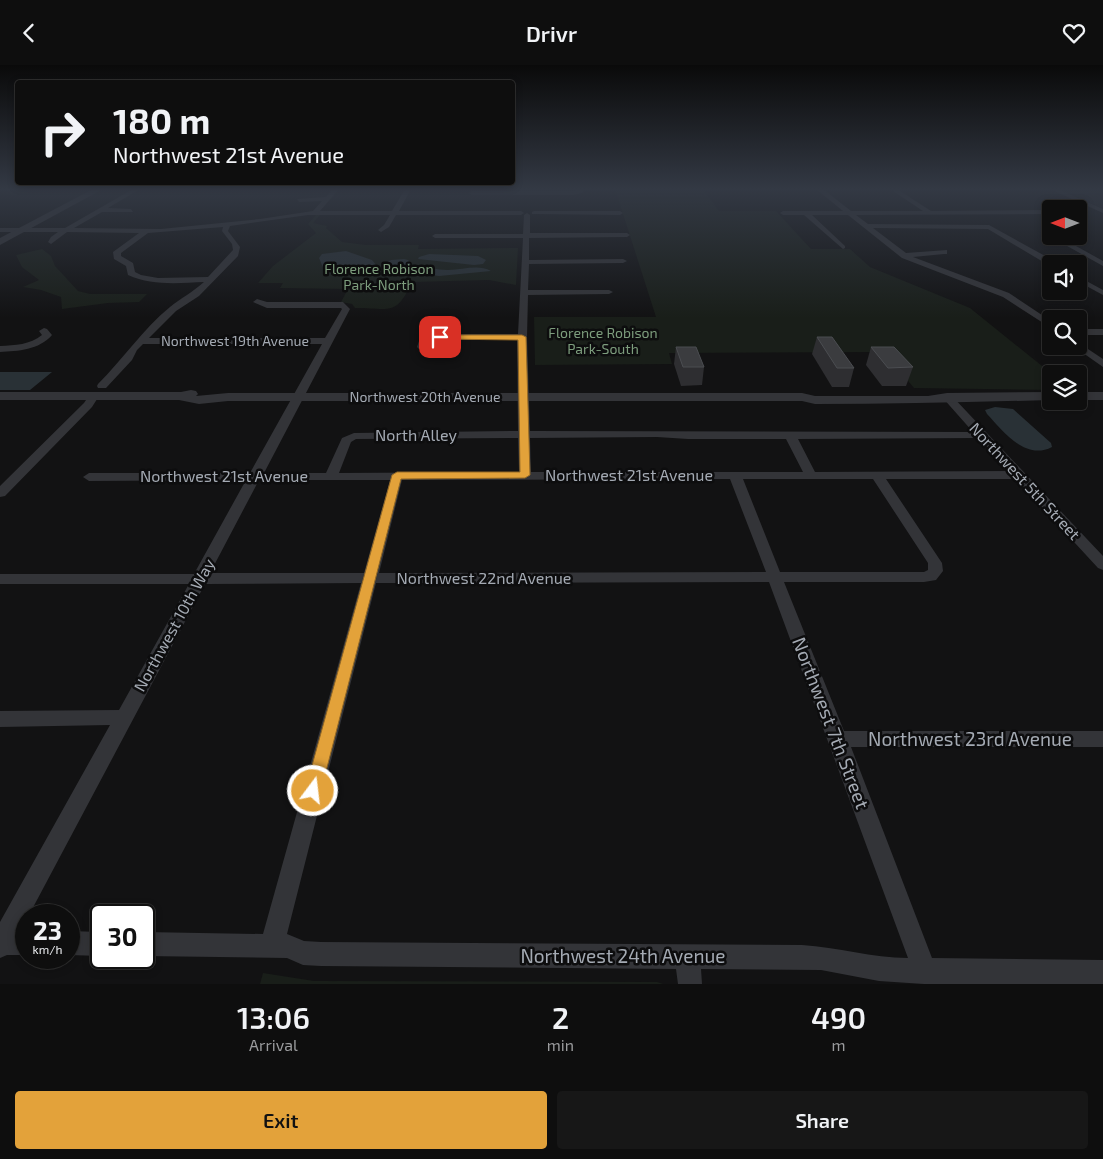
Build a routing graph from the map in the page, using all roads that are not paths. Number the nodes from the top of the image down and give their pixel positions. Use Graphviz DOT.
graph roads {
  1 [pos="20,232"];
  2 [pos="64,232"];
  3 [pos="145,232"];
  4 [pos="226,232"];
  5 [pos="526,232"];
  6 [pos="827,232"];
  7 [pos="875,232"];
  8 [pos="997,232"];
  9 [pos="627,235"];
  10 [pos="435,236"];
  11 [pos="526,236"];
  12 [pos="51,242"];
  13 [pos="0,243"];
  14 [pos="1068,245"];
  15 [pos="843,247"];
  16 [pos="944,252"];
  17 [pos="905,256"];
  18 [pos="1042,258"];
  19 [pos="623,261"];
  20 [pos="524,262"];
  21 [pos="1103,264"];
  22 [pos="211,279"];
  23 [pos="1087,280"];
  24 [pos="1103,281"];
  25 [pos="1087,284"];
  26 [pos="609,292"];
  27 [pos="524,293"];
  28 [pos="1103,293"];
  29 [pos="257,302"];
  30 [pos="1042,319"];
  31 [pos="428,326"];
  32 [pos="44,331"];
  33 [pos="1103,331"];
  34 [pos="1087,332"];
  35 [pos="425,337"];
  36 [pos="522,337"];
  37 [pos="141,341"];
  38 [pos="328,341"];
  39 [pos="422,347"];
  40 [pos="0,349"];
  41 [pos="1087,352"];
  42 [pos="1103,364"];
  43 [pos="98,391"];
  44 [pos="0,396"];
  45 [pos="1042,396"];
  46 [pos="1087,396"];
  47 [pos="1103,396"];
  48 [pos="298,397"];
  49 [pos="522,397"];
  50 [pos="947,397"];
  51 [pos="526,435"];
  52 [pos="982,435"];
  53 [pos="790,436"];
  54 [pos="397,475"];
  55 [pos="525,475"];
  56 [pos="735,475"];
  57 [pos="810,475"];
  58 [pos="877,475"];
  59 [pos="1018,475"];
  60 [pos="255,476"];
  61 [pos="331,476"];
  62 [pos="89,477"];
  63 [pos="0,493"];
  64 [pos="1103,565"];
  65 [pos="775,578"];
  66 [pos="0,579"];
  67 [pos="199,579"];
  68 [pos="370,579"];
  69 [pos="124,717"];
  70 [pos="0,719"];
  71 [pos="838,739"];
  72 [pos="1103,739"];
  73 [pos="15,943"];
  74 [pos="1,944"];
  75 [pos="155,944"];
  76 [pos="272,945"];
  77 [pos="686,958"];
  78 [pos="1103,971"];
  79 [pos="925,972"];
  80 [pos="690,984"];
  1 -- 13 [label="street"];
  2 -- 12 [label="street"];
  3 -- 22 [label="street"];
  4 -- 22 [label="street"];
  5 -- 11 [label="street"];
  6 -- 15 [label="street"];
  7 -- 17 [label="street"];
  8 -- 18 [label="street"];
  9 -- 11 [label="street"];
  10 -- 11 [label="street"];
  11 -- 20 [label="street"];
  14 -- 21 [label="street"];
  16 -- 17 [label="street"];
  17 -- 30 [label="street"];
  19 -- 20 [label="street"];
  20 -- 27 [label="street"];
  22 -- 37 [label="street"];
  23 -- 24 [label="street"];
  25 -- 28 [label="street"];
  26 -- 27 [label="street"];
  27 -- 36 [label="street"];
  29 -- 38 [label="street, Northwest 10th Way"];
  31 -- 35 [label="street"];
  32 -- 40 [label="street"];
  33 -- 34 [label="street"];
  35 -- 36 [label="street"];
  35 -- 39 [label="street"];
  36 -- 49 [label="street"];
  37 -- 38 [label="street, Northwest 19th Avenue"];
  37 -- 43 [label="street"];
  38 -- 48 [label="street, Northwest 10th Way"];
  41 -- 42 [label="street"];
  43 -- 44 [label="street, Northwest 20th Avenue"];
  43 -- 48 [label="street, Northwest 20th Avenue"];
  43 -- 63 [label="street"];
  45 -- 50 [label="street, Northwest 20th Avenue"];
  46 -- 47 [label="street"];
  48 -- 49 [label="street, Northwest 20th Avenue"];
  48 -- 60 [label="street, Northwest 10th Way"];
  49 -- 50 [label="street, Northwest 20th Avenue"];
  49 -- 51 [label="street"];
  50 -- 52 [label="street, Northwest 5th Street"];
  51 -- 53 [label="street, North Alley"];
  51 -- 55 [label="street"];
  51 -- 61 [label="street, North Alley"];
  52 -- 53 [label="street, North Alley"];
  52 -- 59 [label="street, Northwest 5th Street"];
  53 -- 57 [label="street"];
  54 -- 55 [label="street, Northwest 21st Avenue"];
  54 -- 61 [label="street, Northwest 21st Avenue"];
  54 -- 68 [label="street"];
  55 -- 56 [label="street, Northwest 21st Avenue"];
  56 -- 57 [label="street, Northwest 21st Avenue"];
  56 -- 65 [label="street, Northwest 7th Street"];
  57 -- 58 [label="street, Northwest 21st Avenue"];
  58 -- 59 [label="street, Northwest 21st Avenue"];
  58 -- 65 [label="street, Northwest 22nd Avenue"];
  59 -- 64 [label="street, Northwest 5th Street"];
  60 -- 61 [label="street, Northwest 21st Avenue"];
  60 -- 62 [label="street, Northwest 21st Avenue"];
  60 -- 67 [label="street, Northwest 10th Way"];
  65 -- 68 [label="street, Northwest 22nd Avenue"];
  65 -- 71 [label="street, Northwest 7th Street"];
  66 -- 67 [label="street, Northwest 22nd Avenue"];
  67 -- 68 [label="street, Northwest 22nd Avenue"];
  67 -- 69 [label="street, Northwest 10th Way"];
  68 -- 76 [label="street"];
  69 -- 70 [label="street"];
  69 -- 74 [label="street, Northwest 10th Way"];
  71 -- 72 [label="street, Northwest 23rd Avenue"];
  71 -- 79 [label="street, Northwest 7th Street"];
  73 -- 74 [label="street"];
  75 -- 76 [label="street, Northwest 24th Avenue"];
  76 -- 77 [label="street, Northwest 24th Avenue"];
  77 -- 79 [label="street, Northwest 24th Avenue"];
  77 -- 80 [label="street"];
  78 -- 79 [label="street, Northwest 24th Avenue"];
}
